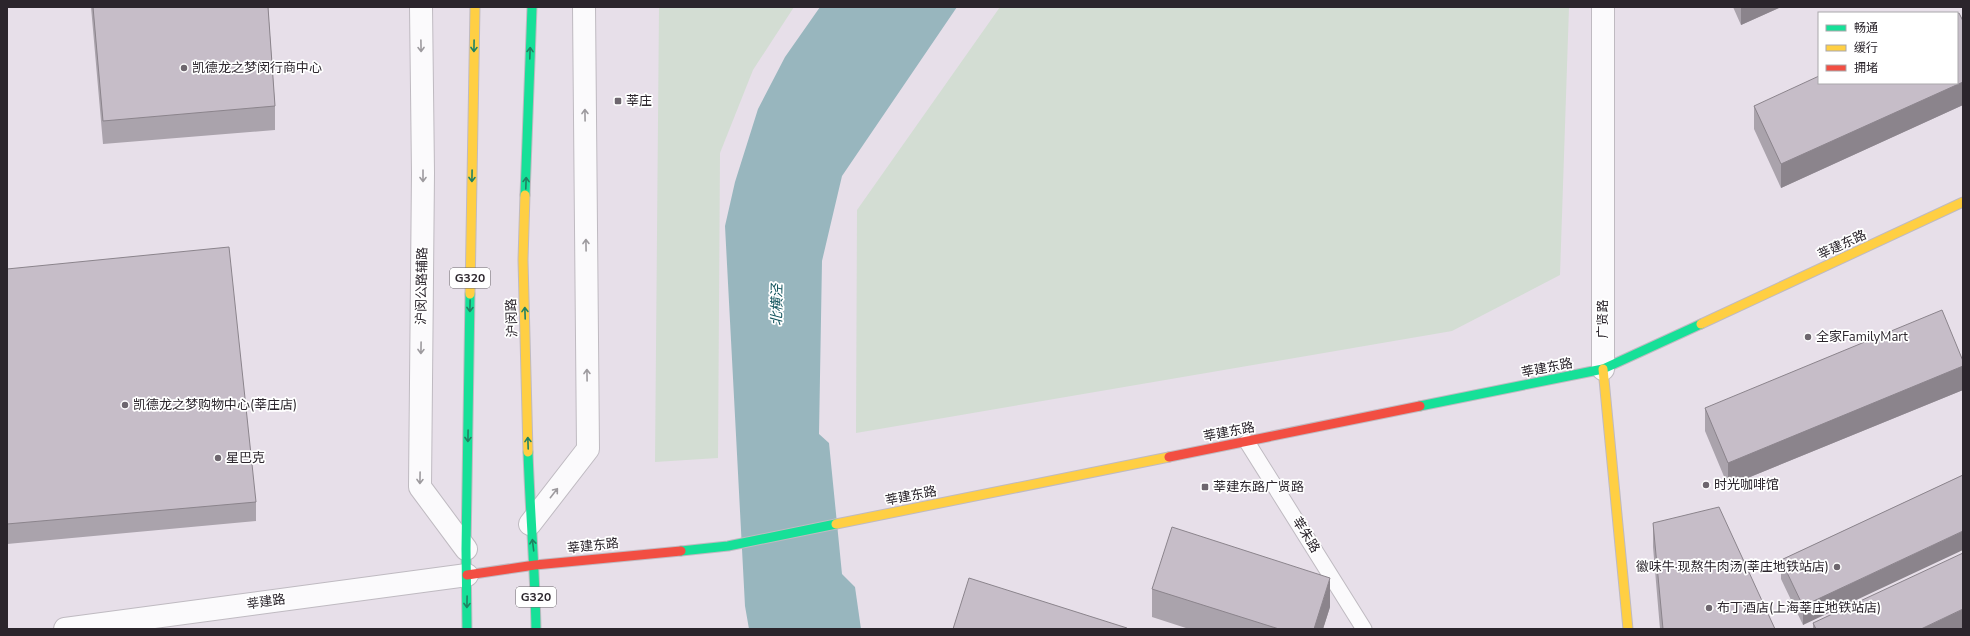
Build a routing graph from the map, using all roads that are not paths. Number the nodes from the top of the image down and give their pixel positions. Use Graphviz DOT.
graph roads {
  1 [pos="421,7"];
  2 [pos="475,7"];
  3 [pos="532,7"];
  4 [pos="584,7"];
  5 [pos="1603,7"];
  6 [pos="1963,202"];
  7 [pos="1604,370"];
  8 [pos="1247,442"];
  9 [pos="530,524"];
  10 [pos="466,549"];
  11 [pos="535,565"];
  12 [pos="468,575"];
  13 [pos="65,629"];
  14 [pos="467,629"];
  15 [pos="536,629"];
  16 [pos="1364,629"];
  17 [pos="1628,629"];
  1 -- 10 [label="street, 沪闵公路辅路, one-way"];
  2 -- 10 [label="main road, G320, one-way"];
  9 -- 3 [label="main road, 沪闵路 / G320, one-way"];
  9 -- 4 [label="street, one-way"];
  5 -- 7 [label="street, 广贤路"];
  6 -- 7 [label="main road, 莘建东路"];
  7 -- 8 [label="main road, 莘建东路"];
  7 -- 17 [label="main road, 广贤路"];
  8 -- 11 [label="main road, 莘建东路"];
  8 -- 16 [label="lane, 莘朱路"];
  11 -- 9 [label="main road, 沪闵路 / G320, one-way"];
  10 -- 12 [label="main road, G320"];
  11 -- 12 [label="main road, 莘建东路"];
  11 -- 15 [label="main road, 沪闵路 / G320"];
  12 -- 13 [label="street, 莘建路"];
  12 -- 14 [label="main road, G320, one-way"];
}
